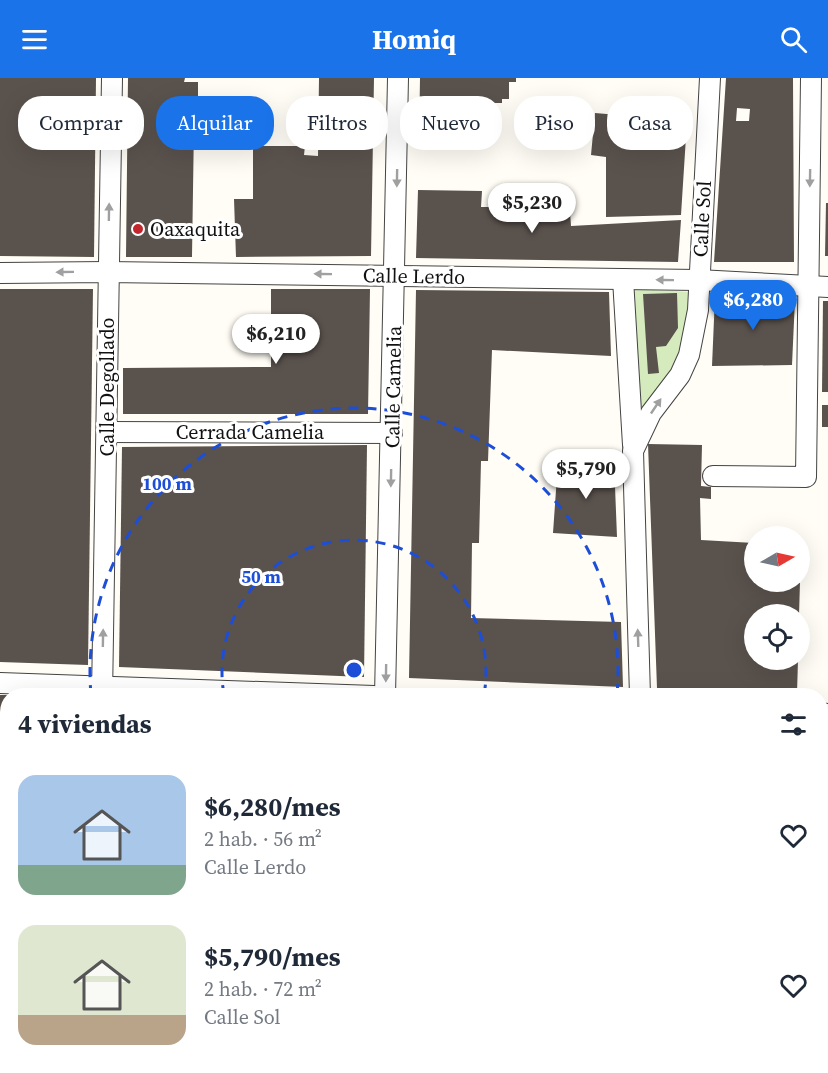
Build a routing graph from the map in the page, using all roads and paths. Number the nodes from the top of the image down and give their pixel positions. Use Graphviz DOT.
graph roads {
  1 [pos="112,78"];
  2 [pos="398,78"];
  3 [pos="710,78"];
  4 [pos="811,78"];
  5 [pos="107,272"];
  6 [pos="0,273"];
  7 [pos="395,275"];
  8 [pos="623,279"];
  9 [pos="699,280"];
  10 [pos="818,286"];
  11 [pos="107,432"];
  12 [pos="392,432"];
  13 [pos="633,451"];
  14 [pos="713,476"];
  15 [pos="0,683"];
  16 [pos="73,688"];
  17 [pos="102,688"];
  18 [pos="386,688"];
  19 [pos="640,688"];
  5 -- 1 [label="street, Calle Degollado, one-way"];
  2 -- 7 [label="street, Calle Camelia, one-way"];
  3 -- 9 [label="street, Calle Sol"];
  4 -- 10 [label="street, one-way"];
  5 -- 6 [label="street, Calle Lerdo, one-way"];
  7 -- 5 [label="street, Calle Lerdo, one-way"];
  5 -- 11 [label="street, Calle Degollado"];
  7 -- 8 [label="street, Calle Lerdo"];
  7 -- 12 [label="street, Calle Camelia"];
  9 -- 8 [label="street, Calle Lerdo, one-way"];
  8 -- 13 [label="street, Calle Sol"];
  9 -- 10 [label="street, Calle Lerdo"];
  13 -- 9 [label="street, Calle Sol, one-way"];
  10 -- 14 [label="street"];
  11 -- 12 [label="street, Cerrada Camelia"];
  17 -- 11 [label="street, Calle Degollado, one-way"];
  12 -- 18 [label="street, Calle Camelia, one-way"];
  19 -- 13 [label="street, Calle Sol, one-way"];
  15 -- 16 [label="street"];
}
